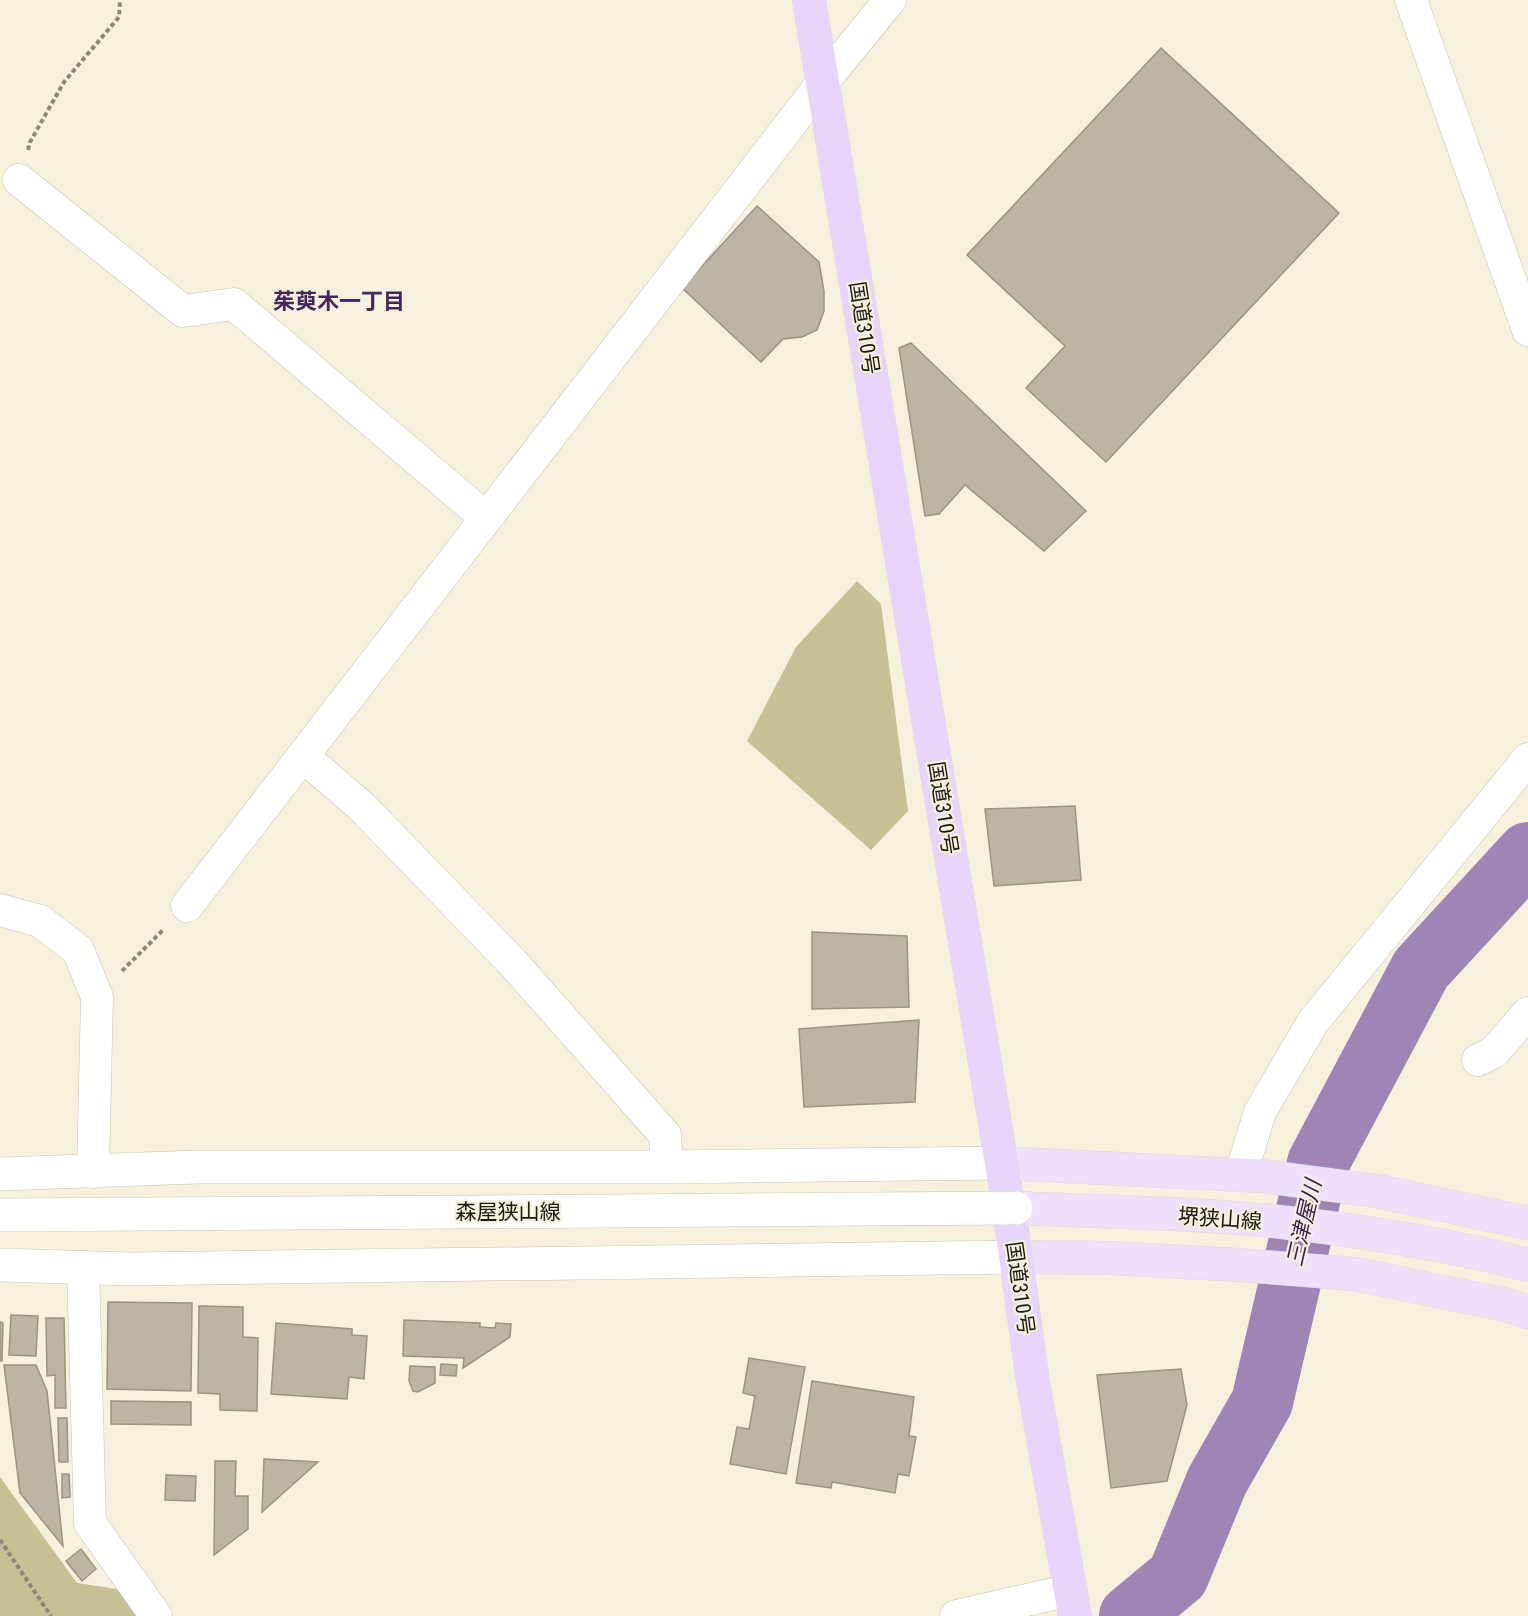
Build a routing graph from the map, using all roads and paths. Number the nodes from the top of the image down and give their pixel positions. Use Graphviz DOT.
graph roads {
  1 [pos="120,0"];
  2 [pos="810,0"];
  3 [pos="890,0"];
  4 [pos="1411,0"];
  5 [pos="823,82"];
  6 [pos="19,180"];
  7 [pos="1528,330"];
  8 [pos="486,518"];
  9 [pos="304,757"];
  10 [pos="1528,759"];
  11 [pos="187,906"];
  12 [pos="0,910"];
  13 [pos="97,996"];
  14 [pos="1528,1013"];
  15 [pos="1478,1060"];
  16 [pos="1002,1163"];
  17 [pos="667,1167"];
  18 [pos="93,1172"];
  19 [pos="0,1174"];
  20 [pos="1251,1175"];
  21 [pos="1016,1208"];
  22 [pos="0,1215"];
  23 [pos="1528,1223"];
  24 [pos="1016,1257"];
  25 [pos="1528,1264"];
  26 [pos="0,1265"];
  27 [pos="83,1267"];
  28 [pos="1528,1312"];
  29 [pos="0,1540"];
  30 [pos="1073,1603"];
  31 [pos="51,1616"];
  32 [pos="156,1616"];
  33 [pos="956,1616"];
  1 -- 6 [label="path"];
  2 -- 5 [label="highway, 国道310号"];
  3 -- 5 [label="street"];
  4 -- 7 [label="street"];
  5 -- 8 [label="street"];
  5 -- 16 [label="highway, 国道310号"];
  6 -- 8 [label="street"];
  8 -- 9 [label="street"];
  9 -- 11 [label="street"];
  9 -- 17 [label="street"];
  10 -- 20 [label="street"];
  11 -- 13 [label="path"];
  12 -- 13 [label="street"];
  13 -- 18 [label="street"];
  14 -- 15 [label="street"];
  16 -- 17 [label="main road"];
  16 -- 20 [label="main road"];
  16 -- 24 [label="highway, 国道310号"];
  17 -- 18 [label="main road"];
  18 -- 19 [label="main road"];
  20 -- 23 [label="main road"];
  21 -- 22 [label="main road, 森屋狭山線, bridge"];
  21 -- 25 [label="main road, 堺狭山線"];
  24 -- 27 [label="main road"];
  24 -- 28 [label="main road"];
  24 -- 30 [label="highway, 国道310号"];
  26 -- 27 [label="main road"];
  27 -- 32 [label="street"];
  29 -- 31 [label="path"];
  30 -- 33 [label="street"];
}
